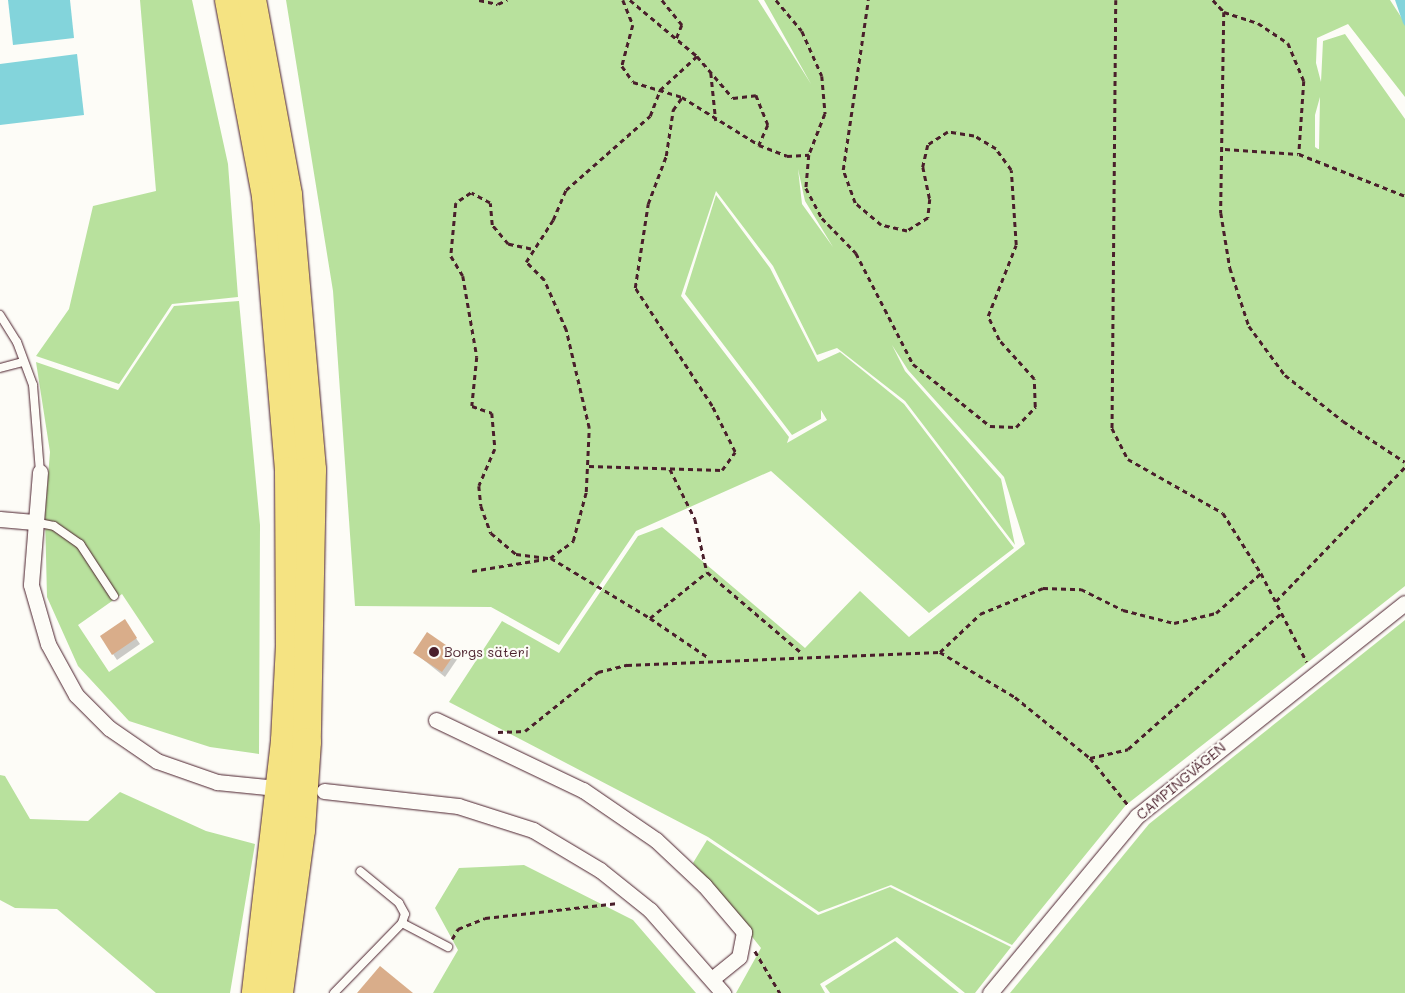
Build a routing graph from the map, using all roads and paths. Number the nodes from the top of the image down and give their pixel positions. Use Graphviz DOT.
graph roads {
  1 [pos="229,0"];
  2 [pos="252,0"];
  3 [pos="479,0"];
  4 [pos="507,0"];
  5 [pos="623,0"];
  6 [pos="630,0"];
  7 [pos="662,0"];
  8 [pos="776,0"];
  9 [pos="868,0"];
  10 [pos="1116,0"];
  11 [pos="1213,0"];
  12 [pos="1224,12"];
  13 [pos="676,40"];
  14 [pos="697,56"];
  15 [pos="711,72"];
  16 [pos="660,90"];
  17 [pos="682,97"];
  18 [pos="716,121"];
  19 [pos="759,145"];
  20 [pos="1225,149"];
  21 [pos="1299,154"];
  22 [pos="809,155"];
  23 [pos="1405,196"];
  24 [pos="531,250"];
  25 [pos="0,315"];
  26 [pos="23,362"];
  27 [pos="0,368"];
  28 [pos="1405,462"];
  29 [pos="589,466"];
  30 [pos="1405,467"];
  31 [pos="670,470"];
  32 [pos="40,472"];
  33 [pos="0,519"];
  34 [pos="34,522"];
  35 [pos="550,558"];
  36 [pos="472,571"];
  37 [pos="707,572"];
  38 [pos="1261,573"];
  39 [pos="114,596"];
  40 [pos="1275,602"];
  41 [pos="1405,603"];
  42 [pos="1281,613"];
  43 [pos="650,618"];
  44 [pos="940,652"];
  45 [pos="803,654"];
  46 [pos="709,658"];
  47 [pos="1313,673"];
  48 [pos="436,720"];
  49 [pos="479,741"];
  50 [pos="1090,758"];
  51 [pos="267,786"];
  52 [pos="324,791"];
  53 [pos="1137,816"];
  54 [pos="360,871"];
  55 [pos="639,901"];
  56 [pos="402,923"];
  57 [pos="744,932"];
  58 [pos="448,946"];
  59 [pos="712,979"];
  60 [pos="256,993"];
  61 [pos="279,993"];
  62 [pos="334,993"];
  63 [pos="722,993"];
  64 [pos="780,993"];
  65 [pos="990,993"];
  1 -- 60 [label="highway"];
  2 -- 61 [label="highway"];
  3 -- 4 [label="path"];
  5 -- 16 [label="path"];
  6 -- 13 [label="path"];
  7 -- 13 [label="path"];
  8 -- 22 [label="path"];
  9 -- 22 [label="path"];
  10 -- 38 [label="path"];
  11 -- 12 [label="path"];
  12 -- 20 [label="path"];
  12 -- 21 [label="path"];
  13 -- 14 [label="path"];
  14 -- 15 [label="path"];
  14 -- 16 [label="path"];
  15 -- 18 [label="path"];
  15 -- 19 [label="path"];
  16 -- 17 [label="path"];
  16 -- 24 [label="path"];
  17 -- 18 [label="path"];
  17 -- 31 [label="path"];
  18 -- 19 [label="path"];
  19 -- 22 [label="path"];
  20 -- 21 [label="path"];
  20 -- 28 [label="path"];
  21 -- 23 [label="path"];
  24 -- 29 [label="path"];
  24 -- 35 [label="path"];
  25 -- 26 [label="lane"];
  26 -- 27 [label="lane"];
  26 -- 32 [label="lane"];
  29 -- 31 [label="path"];
  29 -- 35 [label="path"];
  30 -- 40 [label="path"];
  31 -- 37 [label="path"];
  32 -- 34 [label="street"];
  33 -- 34 [label="street"];
  34 -- 39 [label="lane"];
  34 -- 51 [label="street"];
  35 -- 36 [label="path"];
  35 -- 43 [label="path"];
  37 -- 43 [label="path"];
  37 -- 45 [label="path"];
  38 -- 40 [label="path"];
  38 -- 44 [label="path"];
  40 -- 42 [label="path"];
  41 -- 47 [label="street, CAMPINGVÄGEN"];
  42 -- 47 [label="path"];
  42 -- 50 [label="path"];
  43 -- 46 [label="path"];
  44 -- 45 [label="path"];
  44 -- 50 [label="path"];
  45 -- 46 [label="path"];
  46 -- 49 [label="path"];
  47 -- 53 [label="street, CAMPINGVÄGEN"];
  48 -- 49 [label="street"];
  49 -- 57 [label="street"];
  50 -- 53 [label="path"];
  52 -- 55 [label="street"];
  53 -- 65 [label="street, CAMPINGVÄGEN"];
  54 -- 56 [label="lane"];
  55 -- 58 [label="path"];
  55 -- 59 [label="street"];
  56 -- 58 [label="lane"];
  56 -- 62 [label="lane"];
  57 -- 59 [label="street"];
  57 -- 64 [label="path"];
  59 -- 63 [label="street"];
}
